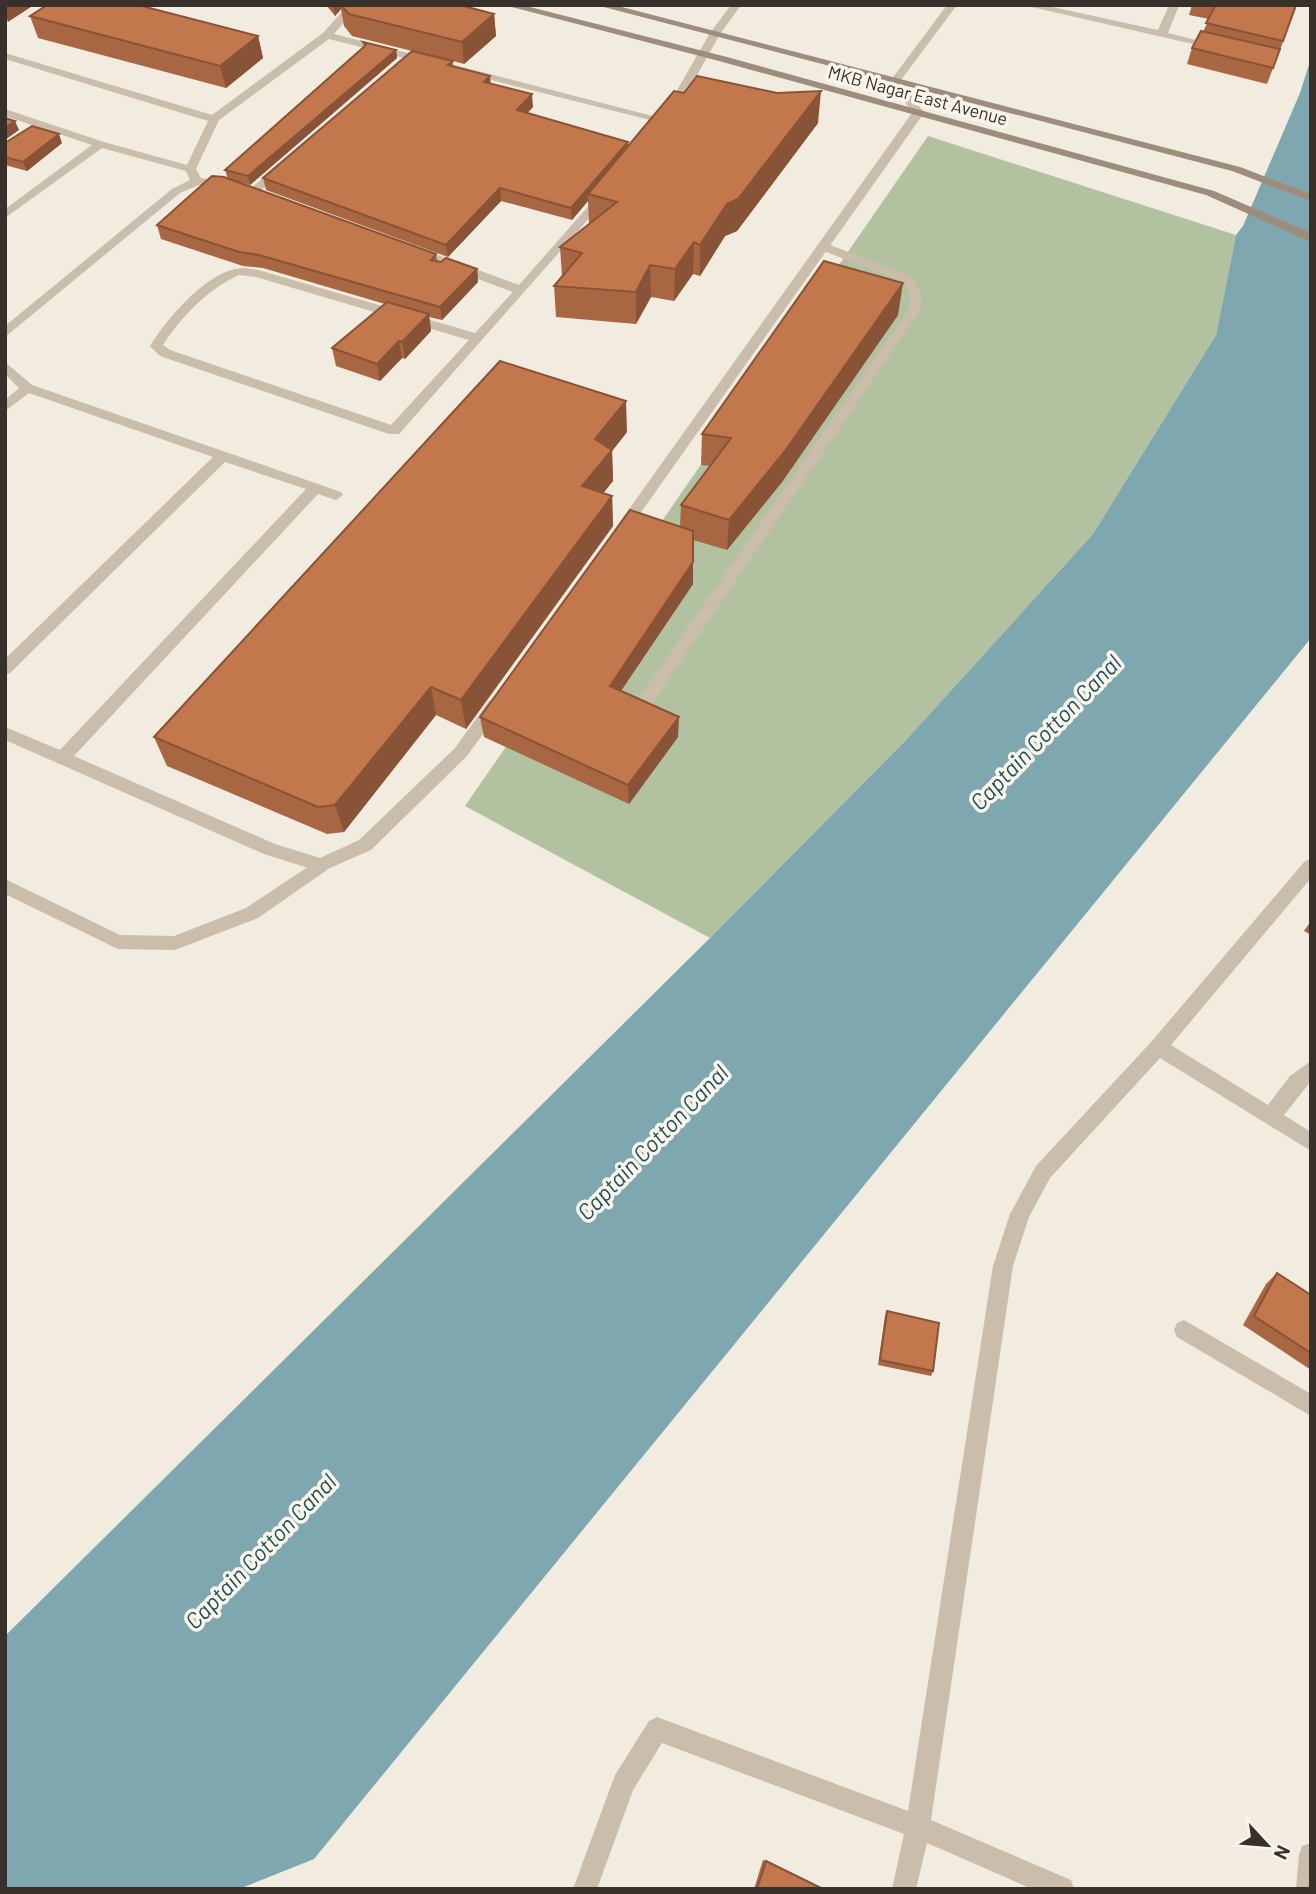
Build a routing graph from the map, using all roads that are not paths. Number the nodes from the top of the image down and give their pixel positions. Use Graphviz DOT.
graph roads {
  1 [pos="354,5"];
  2 [pos="509,5"];
  3 [pos="601,5"];
  4 [pos="736,5"];
  5 [pos="952,5"];
  6 [pos="1028,5"];
  7 [pos="1174,5"];
  8 [pos="715,33"];
  9 [pos="1162,34"];
  10 [pos="327,35"];
  11 [pos="1227,48"];
  12 [pos="704,54"];
  13 [pos="412,55"];
  14 [pos="5,56"];
  15 [pos="401,64"];
  16 [pos="896,80"];
  17 [pos="5,112"];
  18 [pos="918,113"];
  19 [pos="214,118"];
  20 [pos="41,122"];
  21 [pos="23,135"];
  22 [pos="100,144"];
  23 [pos="295,155"];
  24 [pos="190,169"];
  25 [pos="197,181"];
  26 [pos="608,190"];
  27 [pos="253,192"];
  28 [pos="266,197"];
  29 [pos="1311,198"];
  30 [pos="5,215"];
  31 [pos="1311,238"];
  32 [pos="825,247"];
  33 [pos="406,248"];
  34 [pos="520,290"];
  35 [pos="5,333"];
  36 [pos="478,338"];
  37 [pos="5,366"];
  38 [pos="27,388"];
  39 [pos="5,407"];
  40 [pos="223,456"];
  41 [pos="315,488"];
  42 [pos="336,495"];
  43 [pos="615,538"];
  44 [pos="5,669"];
  45 [pos="501,695"];
  46 [pos="646,700"];
  47 [pos="5,733"];
  48 [pos="62,758"];
  49 [pos="321,865"];
  50 [pos="1311,866"];
  51 [pos="5,886"];
  52 [pos="1158,1047"];
  53 [pos="1311,1069"];
  54 [pos="1271,1117"];
  55 [pos="1311,1142"];
  56 [pos="1184,1330"];
  57 [pos="1311,1406"];
  58 [pos="918,1827"];
  59 [pos="1311,1855"];
  60 [pos="585,1889"];
  61 [pos="904,1889"];
  62 [pos="1062,1889"];
  63 [pos="1308,1889"];
  1 -- 10 [label="street"];
  2 -- 12 [label="main road, MKB Nagar East Avenue"];
  3 -- 8 [label="main road"];
  4 -- 8 [label="street"];
  5 -- 16 [label="street"];
  6 -- 9 [label="street"];
  7 -- 9 [label="street"];
  8 -- 12 [label="street"];
  8 -- 16 [label="main road"];
  9 -- 11 [label="street"];
  10 -- 13 [label="street"];
  10 -- 19 [label="street"];
  12 -- 13 [label="street"];
  12 -- 18 [label="main road, MKB Nagar East Avenue"];
  13 -- 15 [label="street"];
  14 -- 19 [label="street"];
  16 -- 18 [label="street"];
  16 -- 29 [label="main road"];
  17 -- 20 [label="street"];
  18 -- 31 [label="main road, MKB Nagar East Avenue"];
  18 -- 32 [label="street"];
  19 -- 24 [label="street"];
  20 -- 21 [label="street"];
  20 -- 22 [label="street"];
  22 -- 24 [label="street"];
  22 -- 30 [label="street"];
  23 -- 27 [label="street"];
  24 -- 25 [label="street"];
  25 -- 27 [label="street"];
  25 -- 35 [label="street"];
  26 -- 34 [label="street"];
  27 -- 28 [label="street"];
  32 -- 43 [label="street"];
  32 -- 46 [label="street"];
  33 -- 34 [label="street"];
  34 -- 36 [label="street"];
  36 -- 36 [label="street"];
  37 -- 38 [label="street"];
  38 -- 39 [label="street"];
  38 -- 40 [label="street"];
  40 -- 41 [label="street"];
  40 -- 44 [label="street"];
  41 -- 42 [label="street"];
  41 -- 48 [label="street"];
  45 -- 49 [label="street"];
  47 -- 48 [label="street"];
  48 -- 49 [label="street"];
  49 -- 51 [label="street"];
  50 -- 52 [label="street"];
  52 -- 54 [label="street"];
  52 -- 58 [label="street"];
  53 -- 54 [label="street"];
  54 -- 55 [label="street"];
  56 -- 57 [label="street"];
  58 -- 60 [label="street"];
  58 -- 61 [label="street"];
  58 -- 62 [label="street"];
  59 -- 63 [label="street"];
}
